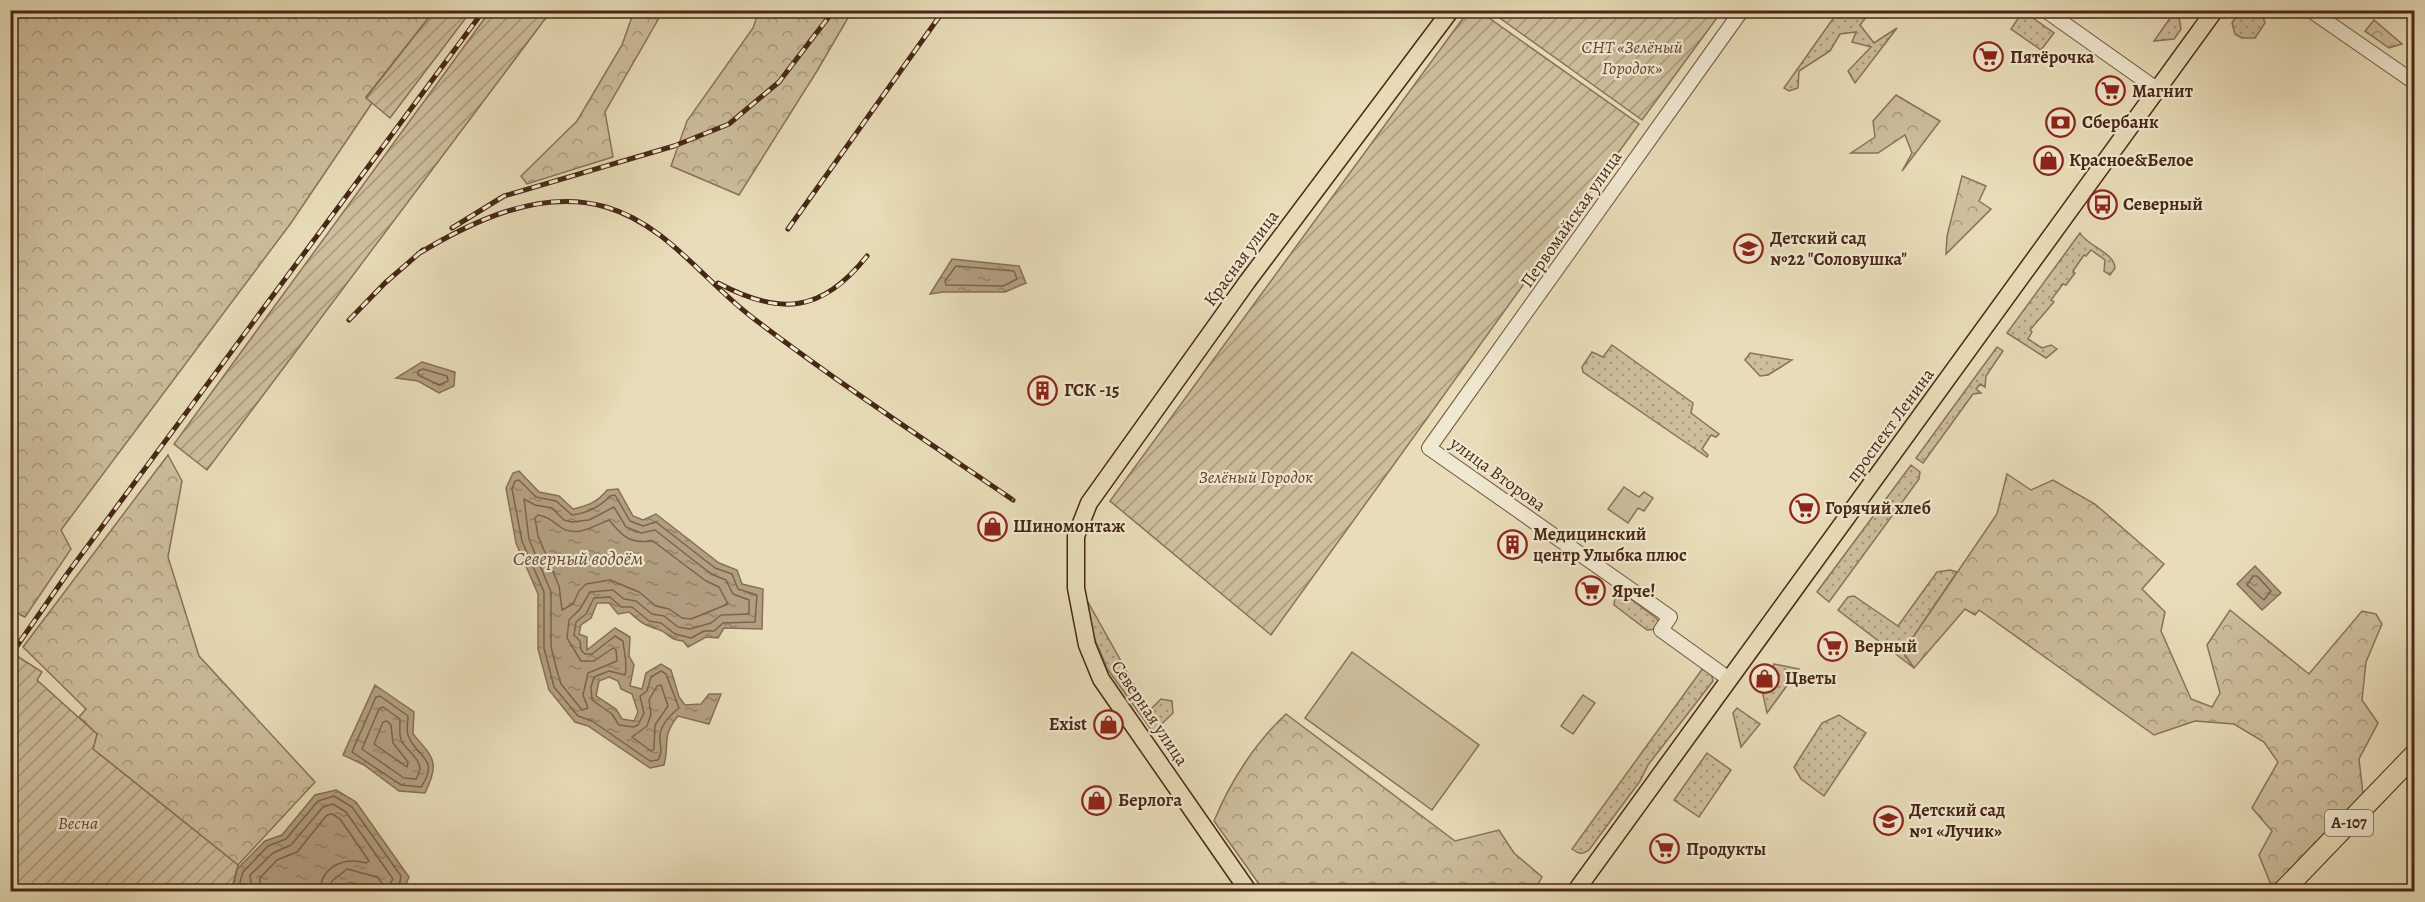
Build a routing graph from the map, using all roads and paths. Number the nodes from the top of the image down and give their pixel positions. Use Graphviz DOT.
graph roads {
  1 [pos="1451,10"];
  2 [pos="1742,10"];
  3 [pos="2045,10"];
  4 [pos="2215,10"];
  5 [pos="2310,10"];
  6 [pos="2415,81"];
  7 [pos="2158,90"];
  8 [pos="1429,448"];
  9 [pos="1076,536"];
  10 [pos="1730,679"];
  11 [pos="2415,754"];
  12 [pos="1249,891"];
  13 [pos="1575,891"];
  14 [pos="2282,891"];
  1 -- 9 [label="main road, Красная улица"];
  2 -- 8 [label="street, Первомайская улица"];
  3 -- 7 [label="street"];
  4 -- 7 [label="main road, проспект Ленина"];
  5 -- 6 [label="street"];
  7 -- 10 [label="main road, проспект Ленина"];
  8 -- 10 [label="street, улица Второва"];
  9 -- 12 [label="main road, Северная улица"];
  10 -- 13 [label="main road, проспект Ленина"];
  11 -- 14 [label="highway, А-107"];
}
